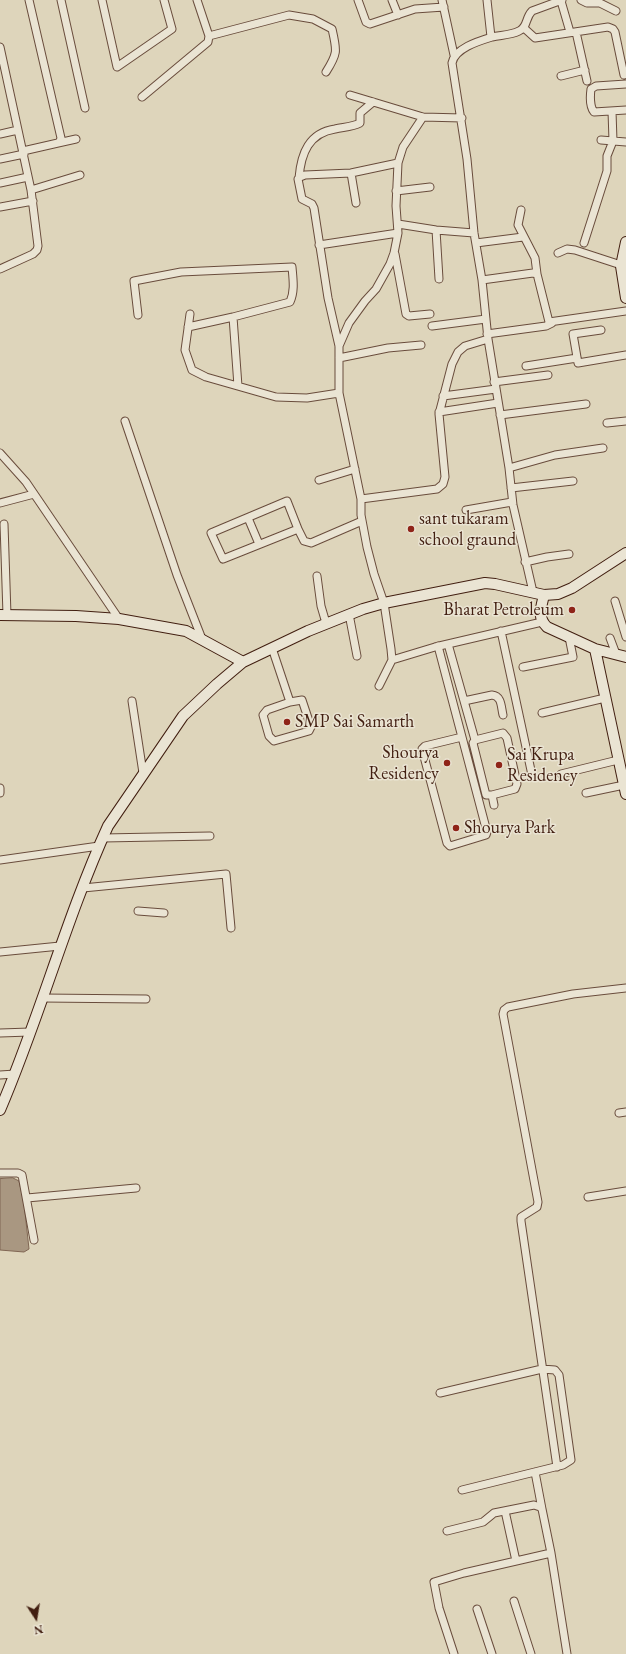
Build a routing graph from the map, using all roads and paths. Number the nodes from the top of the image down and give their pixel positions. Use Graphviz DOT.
graph roads {
  1 [pos="29,0"];
  2 [pos="61,0"];
  3 [pos="102,0"];
  4 [pos="164,0"];
  5 [pos="197,0"];
  6 [pos="358,0"];
  7 [pos="392,0"];
  8 [pos="487,0"];
  9 [pos="562,0"];
  10 [pos="581,0"];
  11 [pos="443,4"];
  12 [pos="616,11"];
  13 [pos="398,15"];
  14 [pos="524,28"];
  15 [pos="573,32"];
  16 [pos="209,36"];
  17 [pos="492,37"];
  18 [pos="0,48"];
  19 [pos="454,55"];
  20 [pos="585,70"];
  21 [pos="326,72"];
  22 [pos="624,75"];
  23 [pos="561,76"];
  24 [pos="588,81"];
  25 [pos="626,84"];
  26 [pos="350,95"];
  27 [pos="142,97"];
  28 [pos="373,102"];
  29 [pos="85,108"];
  30 [pos="626,110"];
  31 [pos="612,111"];
  32 [pos="423,117"];
  33 [pos="462,118"];
  34 [pos="18,130"];
  35 [pos="0,134"];
  36 [pos="76,139"];
  37 [pos="602,140"];
  38 [pos="613,141"];
  39 [pos="626,142"];
  40 [pos="58,143"];
  41 [pos="23,153"];
  42 [pos="0,159"];
  43 [pos="398,163"];
  44 [pos="351,173"];
  45 [pos="80,175"];
  46 [pos="28,177"];
  47 [pos="300,178"];
  48 [pos="0,183"];
  49 [pos="430,187"];
  50 [pos="31,190"];
  51 [pos="396,191"];
  52 [pos="33,200"];
  53 [pos="356,202"];
  54 [pos="0,207"];
  55 [pos="521,210"];
  56 [pos="398,224"];
  57 [pos="436,230"];
  58 [pos="398,233"];
  59 [pos="474,234"];
  60 [pos="523,237"];
  61 [pos="626,242"];
  62 [pos="476,243"];
  63 [pos="584,243"];
  64 [pos="319,245"];
  65 [pos="394,253"];
  66 [pos="558,253"];
  67 [pos="623,266"];
  68 [pos="0,269"];
  69 [pos="537,274"];
  70 [pos="439,280"];
  71 [pos="482,280"];
  72 [pos="626,298"];
  73 [pos="626,311"];
  74 [pos="190,314"];
  75 [pos="430,314"];
  76 [pos="138,315"];
  77 [pos="233,318"];
  78 [pos="486,319"];
  79 [pos="552,323"];
  80 [pos="432,326"];
  81 [pos="188,327"];
  82 [pos="601,330"];
  83 [pos="487,336"];
  84 [pos="421,345"];
  85 [pos="339,346"];
  86 [pos="626,355"];
  87 [pos="339,358"];
  88 [pos="577,358"];
  89 [pos="526,366"];
  90 [pos="548,375"];
  91 [pos="238,386"];
  92 [pos="495,386"];
  93 [pos="340,393"];
  94 [pos="442,396"];
  95 [pos="498,403"];
  96 [pos="586,404"];
  97 [pos="439,412"];
  98 [pos="500,415"];
  99 [pos="125,421"];
  100 [pos="626,421"];
  101 [pos="607,423"];
  102 [pos="603,448"];
  103 [pos="0,453"];
  104 [pos="8,462"];
  105 [pos="0,464"];
  106 [pos="509,468"];
  107 [pos="355,469"];
  108 [pos="319,480"];
  109 [pos="572,481"];
  110 [pos="511,488"];
  111 [pos="34,494"];
  112 [pos="361,499"];
  113 [pos="512,502"];
  114 [pos="0,503"];
  115 [pos="466,510"];
  116 [pos="248,518"];
  117 [pos="362,521"];
  118 [pos="4,524"];
  119 [pos="298,528"];
  120 [pos="260,544"];
  121 [pos="626,553"];
  122 [pos="569,554"];
  123 [pos="525,562"];
  124 [pos="317,576"];
  125 [pos="533,592"];
  126 [pos="544,595"];
  127 [pos="615,601"];
  128 [pos="384,603"];
  129 [pos="349,614"];
  130 [pos="4,615"];
  131 [pos="119,619"];
  132 [pos="542,622"];
  133 [pos="326,623"];
  134 [pos="501,631"];
  135 [pos="569,637"];
  136 [pos="626,637"];
  137 [pos="610,638"];
  138 [pos="202,639"];
  139 [pos="448,644"];
  140 [pos="438,646"];
  141 [pos="272,648"];
  142 [pos="595,649"];
  143 [pos="616,654"];
  144 [pos="357,656"];
  145 [pos="626,657"];
  146 [pos="392,660"];
  147 [pos="244,662"];
  148 [pos="523,667"];
  149 [pos="379,686"];
  150 [pos="605,698"];
  151 [pos="132,701"];
  152 [pos="464,701"];
  153 [pos="290,702"];
  154 [pos="542,713"];
  155 [pos="503,715"];
  156 [pos="462,737"];
  157 [pos="475,740"];
  158 [pos="618,760"];
  159 [pos="143,774"];
  160 [pos="562,774"];
  161 [pos="532,775"];
  162 [pos="0,788"];
  163 [pos="625,790"];
  164 [pos="0,793"];
  165 [pos="586,793"];
  166 [pos="492,795"];
  167 [pos="494,805"];
  168 [pos="210,836"];
  169 [pos="101,842"];
  170 [pos="0,860"];
  171 [pos="83,888"];
  172 [pos="138,911"];
  173 [pos="164,912"];
  174 [pos="231,928"];
  175 [pos="60,946"];
  176 [pos="0,952"];
  177 [pos="626,988"];
  178 [pos="42,998"];
  179 [pos="146,999"];
  180 [pos="30,1032"];
  181 [pos="0,1033"];
  182 [pos="15,1074"];
  183 [pos="0,1075"];
  184 [pos="0,1110"];
  185 [pos="0,1173"];
  186 [pos="136,1188"];
  187 [pos="626,1191"];
  188 [pos="588,1197"];
  189 [pos="27,1198"];
  190 [pos="34,1240"];
  191 [pos="542,1369"];
  192 [pos="440,1393"];
  193 [pos="556,1467"];
  194 [pos="535,1472"];
  195 [pos="462,1490"];
  196 [pos="542,1509"];
  197 [pos="505,1511"];
  198 [pos="447,1531"];
  199 [pos="552,1553"];
  200 [pos="516,1561"];
  201 [pos="514,1601"];
  202 [pos="477,1609"];
  203 [pos="454,1654"];
  204 [pos="492,1654"];
  205 [pos="531,1654"];
  206 [pos="567,1654"];
  1 -- 40 [label="street"];
  2 -- 29 [label="street"];
  3 -- 4 [label="street"];
  5 -- 16 [label="street"];
  6 -- 13 [label="street"];
  7 -- 13 [label="street"];
  8 -- 17 [label="street"];
  9 -- 14 [label="street"];
  9 -- 15 [label="street"];
  10 -- 12 [label="street"];
  11 -- 13 [label="street"];
  11 -- 19 [label="street"];
  14 -- 15 [label="street"];
  14 -- 17 [label="street"];
  15 -- 20 [label="street"];
  15 -- 22 [label="street"];
  16 -- 21 [label="street"];
  16 -- 27 [label="street"];
  17 -- 19 [label="street"];
  18 -- 34 [label="street"];
  19 -- 33 [label="street"];
  20 -- 23 [label="street"];
  20 -- 24 [label="street"];
  25 -- 31 [label="street"];
  26 -- 28 [label="street"];
  28 -- 32 [label="street"];
  28 -- 47 [label="street"];
  30 -- 31 [label="street"];
  31 -- 38 [label="street"];
  32 -- 33 [label="street"];
  32 -- 43 [label="street"];
  33 -- 59 [label="street"];
  34 -- 35 [label="street"];
  34 -- 41 [label="street"];
  36 -- 40 [label="street"];
  37 -- 38 [label="street"];
  38 -- 39 [label="street"];
  38 -- 63 [label="street"];
  40 -- 41 [label="street"];
  41 -- 42 [label="street"];
  41 -- 46 [label="street"];
  43 -- 44 [label="street"];
  43 -- 51 [label="street"];
  44 -- 47 [label="street"];
  44 -- 53 [label="street"];
  45 -- 50 [label="street"];
  46 -- 48 [label="street"];
  46 -- 50 [label="street"];
  47 -- 64 [label="street"];
  49 -- 51 [label="street"];
  50 -- 52 [label="street"];
  51 -- 56 [label="street"];
  52 -- 54 [label="street"];
  52 -- 68 [label="street"];
  55 -- 60 [label="street"];
  56 -- 57 [label="street"];
  56 -- 58 [label="street"];
  57 -- 59 [label="street"];
  57 -- 70 [label="street"];
  58 -- 64 [label="street"];
  58 -- 65 [label="street"];
  59 -- 62 [label="street"];
  60 -- 62 [label="street"];
  60 -- 69 [label="street"];
  61 -- 67 [label="street"];
  62 -- 71 [label="street"];
  64 -- 85 [label="street"];
  65 -- 75 [label="street"];
  65 -- 85 [label="street"];
  66 -- 67 [label="street"];
  67 -- 72 [label="street"];
  69 -- 71 [label="street"];
  69 -- 79 [label="street"];
  71 -- 78 [label="street"];
  73 -- 79 [label="street"];
  74 -- 81 [label="street"];
  76 -- 77 [label="street"];
  77 -- 81 [label="street"];
  77 -- 91 [label="street"];
  78 -- 80 [label="street"];
  78 -- 83 [label="street"];
  79 -- 83 [label="street"];
  81 -- 91 [label="street"];
  82 -- 88 [label="street"];
  83 -- 92 [label="street"];
  83 -- 94 [label="street"];
  84 -- 87 [label="street"];
  85 -- 87 [label="street"];
  86 -- 88 [label="street"];
  87 -- 93 [label="street"];
  88 -- 89 [label="street"];
  90 -- 92 [label="street"];
  91 -- 93 [label="street"];
  92 -- 94 [label="street"];
  92 -- 95 [label="street"];
  93 -- 107 [label="street"];
  94 -- 97 [label="street"];
  95 -- 97 [label="street"];
  95 -- 98 [label="street"];
  96 -- 98 [label="street"];
  97 -- 112 [label="street"];
  98 -- 106 [label="street"];
  99 -- 138 [label="street"];
  100 -- 101 [label="street"];
  102 -- 106 [label="street"];
  103 -- 104 [label="street"];
  104 -- 105 [label="street"];
  104 -- 111 [label="street"];
  106 -- 110 [label="street"];
  107 -- 108 [label="street"];
  107 -- 112 [label="street"];
  109 -- 110 [label="street"];
  110 -- 113 [label="street"];
  111 -- 114 [label="street"];
  111 -- 131 [label="street"];
  112 -- 117 [label="street"];
  113 -- 115 [label="street"];
  113 -- 123 [label="street"];
  116 -- 119 [label="street"];
  116 -- 120 [label="street"];
  116 -- 120 [label="street"];
  117 -- 119 [label="street"];
  117 -- 128 [label="street"];
  118 -- 130 [label="street"];
  119 -- 120 [label="street"];
  121 -- 126 [label="street"];
  122 -- 123 [label="street"];
  123 -- 125 [label="street"];
  124 -- 133 [label="street"];
  125 -- 126 [label="street"];
  125 -- 128 [label="street"];
  126 -- 132 [label="street"];
  127 -- 136 [label="street"];
  128 -- 129 [label="street"];
  128 -- 146 [label="street"];
  129 -- 133 [label="street"];
  129 -- 144 [label="street"];
  130 -- 131 [label="street"];
  131 -- 138 [label="street"];
  132 -- 134 [label="street"];
  132 -- 135 [label="street"];
  133 -- 141 [label="street"];
  134 -- 139 [label="street"];
  134 -- 161 [label="street"];
  135 -- 142 [label="street"];
  135 -- 148 [label="street"];
  137 -- 143 [label="street"];
  138 -- 147 [label="street"];
  139 -- 140 [label="street"];
  139 -- 152 [label="street"];
  140 -- 146 [label="street"];
  140 -- 156 [label="street"];
  141 -- 147 [label="street"];
  141 -- 153 [label="street"];
  142 -- 143 [label="street"];
  142 -- 150 [label="street"];
  143 -- 145 [label="street"];
  146 -- 149 [label="street"];
  147 -- 159 [label="street"];
  150 -- 154 [label="street"];
  150 -- 158 [label="street"];
  151 -- 159 [label="street"];
  152 -- 155 [label="street"];
  152 -- 157 [label="street"];
  153 -- 153 [label="street"];
  156 -- 156 [label="street"];
  157 -- 166 [label="street"];
  157 -- 166 [label="street"];
  158 -- 160 [label="street"];
  158 -- 163 [label="street"];
  159 -- 169 [label="street"];
  162 -- 164 [label="street"];
  163 -- 165 [label="street"];
  166 -- 167 [label="street"];
  168 -- 169 [label="street"];
  169 -- 170 [label="street"];
  169 -- 171 [label="street"];
  171 -- 174 [label="street"];
  171 -- 175 [label="street"];
  172 -- 173 [label="street"];
  175 -- 176 [label="street"];
  175 -- 178 [label="street"];
  177 -- 191 [label="street"];
  178 -- 179 [label="street"];
  178 -- 180 [label="street"];
  180 -- 181 [label="street"];
  180 -- 182 [label="street"];
  182 -- 183 [label="street"];
  182 -- 184 [label="street"];
  185 -- 189 [label="street"];
  186 -- 189 [label="street"];
  187 -- 188 [label="street"];
  189 -- 190 [label="street"];
  191 -- 192 [label="street"];
  191 -- 193 [label="street"];
  191 -- 193 [label="street"];
  193 -- 194 [label="street"];
  194 -- 195 [label="street"];
  194 -- 196 [label="street"];
  196 -- 197 [label="street"];
  196 -- 199 [label="street"];
  197 -- 198 [label="street"];
  197 -- 200 [label="street"];
  199 -- 200 [label="street"];
  199 -- 206 [label="street"];
  200 -- 203 [label="street"];
  201 -- 205 [label="street"];
  202 -- 204 [label="street"];
}
